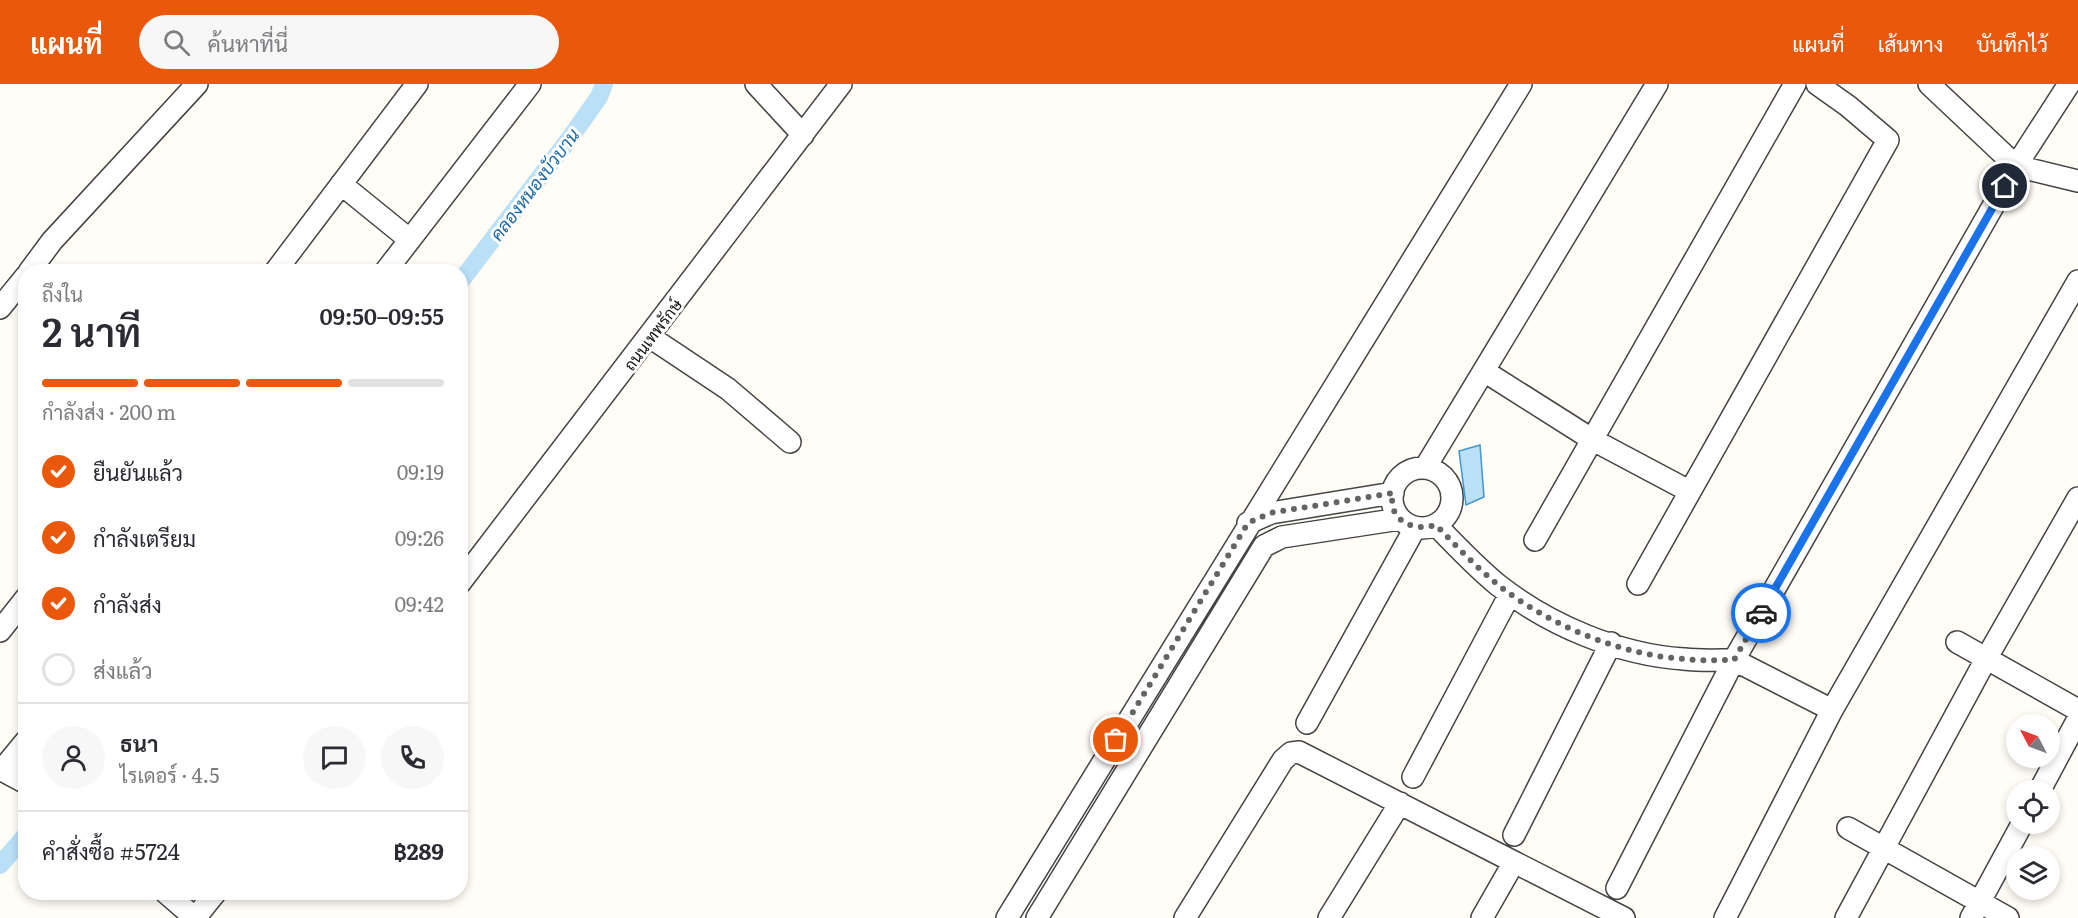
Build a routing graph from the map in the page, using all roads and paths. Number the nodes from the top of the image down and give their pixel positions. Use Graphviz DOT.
graph roads {
  1 [pos="197,84"];
  2 [pos="417,84"];
  3 [pos="530,84"];
  4 [pos="756,84"];
  5 [pos="841,84"];
  6 [pos="1521,84"];
  7 [pos="1657,84"];
  8 [pos="1795,84"];
  9 [pos="1817,84"];
  10 [pos="1929,84"];
  11 [pos="2069,84"];
  12 [pos="803,135"];
  13 [pos="2016,166"];
  14 [pos="2078,181"];
  15 [pos="341,184"];
  16 [pos="410,240"];
  17 [pos="35,264"];
  18 [pos="280,264"];
  19 [pos="391,264"];
  20 [pos="2078,280"];
  21 [pos="18,286"];
  22 [pos="0,308"];
  23 [pos="650,336"];
  24 [pos="1484,371"];
  25 [pos="1593,440"];
  26 [pos="790,442"];
  27 [pos="1425,468"];
  28 [pos="1689,491"];
  29 [pos="1393,493"];
  30 [pos="2078,498"];
  31 [pos="1248,523"];
  32 [pos="1417,524"];
  33 [pos="1535,540"];
  34 [pos="1264,546"];
  35 [pos="468,573"];
  36 [pos="1638,584"];
  37 [pos="1510,594"];
  38 [pos="18,608"];
  39 [pos="0,632"];
  40 [pos="1957,642"];
  41 [pos="1611,643"];
  42 [pos="1986,659"];
  43 [pos="1734,660"];
  44 [pos="1832,710"];
  45 [pos="2078,710"];
  46 [pos="2078,719"];
  47 [pos="1307,723"];
  48 [pos="18,750"];
  49 [pos="1,769"];
  50 [pos="1413,777"];
  51 [pos="18,779"];
  52 [pos="2045,780"];
  53 [pos="1400,803"];
  54 [pos="1848,828"];
  55 [pos="2017,834"];
  56 [pos="1514,835"];
  57 [pos="1884,848"];
  58 [pos="1514,862"];
  59 [pos="1617,888"];
  60 [pos="174,900"];
  61 [pos="210,900"];
  62 [pos="1976,910"];
  63 [pos="195,918"];
  64 [pos="1007,918"];
  65 [pos="1037,918"];
  66 [pos="1185,918"];
  67 [pos="1329,918"];
  68 [pos="1482,918"];
  69 [pos="1624,918"];
  70 [pos="1725,918"];
  71 [pos="1846,918"];
  72 [pos="2008,918"];
  1 -- 17 [label="street"];
  2 -- 15 [label="street"];
  3 -- 16 [label="street"];
  4 -- 12 [label="street"];
  5 -- 12 [label="street, ถนนเทพรักษ์"];
  6 -- 31 [label="street"];
  7 -- 24 [label="street"];
  8 -- 25 [label="street"];
  9 -- 28 [label="street"];
  10 -- 13 [label="street"];
  11 -- 13 [label="street"];
  12 -- 23 [label="street, ถนนเทพรักษ์"];
  13 -- 14 [label="street"];
  13 -- 43 [label="street"];
  15 -- 16 [label="street"];
  15 -- 18 [label="street"];
  16 -- 19 [label="street"];
  20 -- 44 [label="street"];
  21 -- 22 [label="street"];
  23 -- 26 [label="street"];
  23 -- 35 [label="street, ถนนเทพรักษ์"];
  24 -- 25 [label="street"];
  24 -- 27 [label="street"];
  25 -- 28 [label="street"];
  25 -- 33 [label="street"];
  27 -- 29 [label="street"];
  27 -- 32 [label="street"];
  28 -- 36 [label="street"];
  29 -- 31 [label="street"];
  29 -- 32 [label="street"];
  30 -- 42 [label="street"];
  31 -- 34 [label="street"];
  31 -- 64 [label="street"];
  32 -- 34 [label="street"];
  32 -- 37 [label="street"];
  32 -- 47 [label="street"];
  34 -- 65 [label="street"];
  37 -- 41 [label="street"];
  37 -- 50 [label="street"];
  38 -- 39 [label="street"];
  40 -- 42 [label="street"];
  41 -- 43 [label="street"];
  41 -- 56 [label="street"];
  42 -- 45 [label="street"];
  42 -- 57 [label="street"];
  43 -- 44 [label="street"];
  43 -- 59 [label="street"];
  44 -- 70 [label="street"];
  46 -- 52 [label="street"];
  48 -- 49 [label="street"];
  49 -- 51 [label="street"];
  53 -- 58 [label="street"];
  53 -- 66 [label="street"];
  53 -- 67 [label="street"];
  54 -- 57 [label="street"];
  55 -- 62 [label="street"];
  57 -- 62 [label="street"];
  57 -- 71 [label="street"];
  58 -- 68 [label="street"];
  58 -- 69 [label="street"];
  60 -- 63 [label="street"];
  61 -- 63 [label="street"];
  62 -- 72 [label="street"];
}
